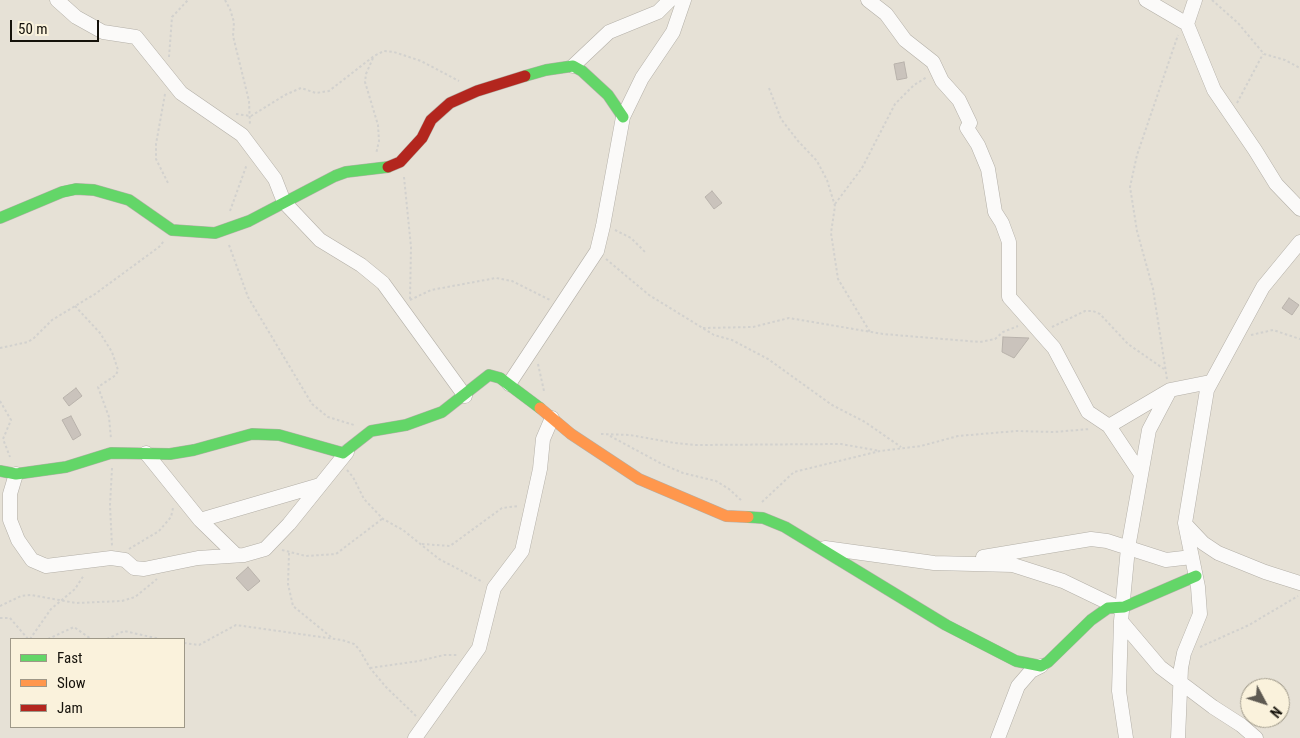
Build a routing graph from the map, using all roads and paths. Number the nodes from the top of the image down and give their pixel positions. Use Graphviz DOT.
graph roads {
  1 [pos="58,0"];
  2 [pos="188,0"];
  3 [pos="225,0"];
  4 [pos="670,0"];
  5 [pos="684,0"];
  6 [pos="868,0"];
  7 [pos="1146,0"];
  8 [pos="1195,0"];
  9 [pos="1212,0"];
  10 [pos="1185,23"];
  11 [pos="1264,54"];
  12 [pos="374,56"];
  13 [pos="572,66"];
  14 [pos="1300,68"];
  15 [pos="938,71"];
  16 [pos="166,73"];
  17 [pos="769,88"];
  18 [pos="477,91"];
  19 [pos="232,113"];
  20 [pos="251,116"];
  21 [pos="1231,116"];
  22 [pos="623,117"];
  23 [pos="254,150"];
  24 [pos="400,162"];
  25 [pos="373,170"];
  26 [pos="169,185"];
  27 [pos="284,202"];
  28 [pos="835,204"];
  29 [pos="1300,209"];
  30 [pos="0,218"];
  31 [pos="164,226"];
  32 [pos="604,226"];
  33 [pos="228,229"];
  34 [pos="1300,242"];
  35 [pos="597,251"];
  36 [pos="646,253"];
  37 [pos="75,306"];
  38 [pos="409,307"];
  39 [pos="560,307"];
  40 [pos="703,328"];
  41 [pos="1039,330"];
  42 [pos="870,332"];
  43 [pos="1300,339"];
  44 [pos="1231,345"];
  45 [pos="0,348"];
  46 [pos="538,362"];
  47 [pos="1164,369"];
  48 [pos="1210,382"];
  49 [pos="508,384"];
  50 [pos="1170,390"];
  51 [pos="544,393"];
  52 [pos="465,396"];
  53 [pos="0,401"];
  54 [pos="552,418"];
  55 [pos="1109,426"];
  56 [pos="371,431"];
  57 [pos="600,434"];
  58 [pos="608,435"];
  59 [pos="901,447"];
  60 [pos="880,451"];
  61 [pos="112,453"];
  62 [pos="146,453"];
  63 [pos="343,457"];
  64 [pos="0,471"];
  65 [pos="16,474"];
  66 [pos="1141,474"];
  67 [pos="320,485"];
  68 [pos="182,500"];
  69 [pos="759,504"];
  70 [pos="747,505"];
  71 [pos="531,506"];
  72 [pos="383,519"];
  73 [pos="200,520"];
  74 [pos="1185,523"];
  75 [pos="422,544"];
  76 [pos="815,546"];
  77 [pos="1128,548"];
  78 [pos="265,549"];
  79 [pos="289,552"];
  80 [pos="236,555"];
  81 [pos="1192,557"];
  82 [pos="110,559"];
  83 [pos="175,562"];
  84 [pos="952,564"];
  85 [pos="1196,576"];
  86 [pos="1300,584"];
  87 [pos="494,588"];
  88 [pos="1300,595"];
  89 [pos="60,601"];
  90 [pos="0,606"];
  91 [pos="1120,607"];
  92 [pos="0,618"];
  93 [pos="1121,621"];
  94 [pos="331,637"];
  95 [pos="28,638"];
  96 [pos="30,638"];
  97 [pos="50,638"];
  98 [pos="90,638"];
  99 [pos="109,638"];
  100 [pos="156,638"];
  101 [pos="185,643"];
  102 [pos="1184,653"];
  103 [pos="473,657"];
  104 [pos="1041,666"];
  105 [pos="370,668"];
  106 [pos="1179,682"];
  107 [pos="424,722"];
  108 [pos="416,738"];
  109 [pos="998,738"];
  110 [pos="1126,738"];
  111 [pos="1178,738"];
  112 [pos="1256,738"];
  1 -- 16 [label="street"];
  2 -- 16 [label="path"];
  3 -- 20 [label="path"];
  4 -- 13 [label="street"];
  5 -- 22 [label="street"];
  6 -- 15 [label="street"];
  7 -- 10 [label="street"];
  8 -- 10 [label="street"];
  9 -- 11 [label="path"];
  10 -- 21 [label="street"];
  10 -- 47 [label="path"];
  11 -- 14 [label="path"];
  11 -- 21 [label="path"];
  12 -- 18 [label="path"];
  12 -- 20 [label="path"];
  12 -- 25 [label="path"];
  13 -- 18 [label="street"];
  13 -- 22 [label="street"];
  15 -- 28 [label="path"];
  15 -- 41 [label="street"];
  16 -- 23 [label="street"];
  16 -- 26 [label="path"];
  17 -- 28 [label="path"];
  18 -- 24 [label="street"];
  19 -- 20 [label="path"];
  20 -- 23 [label="path"];
  21 -- 29 [label="street"];
  22 -- 32 [label="street"];
  23 -- 27 [label="street"];
  23 -- 33 [label="path"];
  24 -- 25 [label="street"];
  24 -- 38 [label="path"];
  25 -- 27 [label="street"];
  27 -- 33 [label="street"];
  27 -- 38 [label="street"];
  28 -- 42 [label="path"];
  30 -- 31 [label="street"];
  31 -- 33 [label="street"];
  31 -- 37 [label="path"];
  32 -- 35 [label="street"];
  32 -- 36 [label="path"];
  33 -- 56 [label="path"];
  34 -- 44 [label="street"];
  35 -- 39 [label="street"];
  35 -- 40 [label="path"];
  37 -- 45 [label="path"];
  37 -- 61 [label="path"];
  38 -- 39 [label="path"];
  38 -- 52 [label="street"];
  39 -- 49 [label="street"];
  40 -- 42 [label="path"];
  40 -- 59 [label="path"];
  41 -- 42 [label="path"];
  41 -- 47 [label="path"];
  41 -- 55 [label="street"];
  43 -- 44 [label="path"];
  44 -- 48 [label="street"];
  46 -- 51 [label="path"];
  47 -- 50 [label="path"];
  48 -- 50 [label="street"];
  48 -- 74 [label="street"];
  49 -- 52 [label="street"];
  49 -- 54 [label="street"];
  50 -- 55 [label="street"];
  50 -- 66 [label="street"];
  52 -- 56 [label="street"];
  53 -- 65 [label="path"];
  54 -- 71 [label="street"];
  54 -- 76 [label="street"];
  55 -- 59 [label="path"];
  55 -- 66 [label="street"];
  56 -- 63 [label="street"];
  57 -- 58 [label="path"];
  58 -- 60 [label="path"];
  58 -- 70 [label="path"];
  59 -- 60 [label="path"];
  60 -- 69 [label="path"];
  61 -- 62 [label="street"];
  61 -- 65 [label="street"];
  61 -- 82 [label="path"];
  62 -- 63 [label="street"];
  62 -- 68 [label="street"];
  63 -- 67 [label="street"];
  63 -- 72 [label="path"];
  64 -- 65 [label="street"];
  65 -- 82 [label="street"];
  66 -- 77 [label="street"];
  67 -- 73 [label="street"];
  67 -- 78 [label="street"];
  68 -- 73 [label="street"];
  68 -- 82 [label="path"];
  71 -- 75 [label="path"];
  71 -- 87 [label="street"];
  72 -- 75 [label="path"];
  72 -- 79 [label="path"];
  73 -- 80 [label="street"];
  74 -- 81 [label="street"];
  74 -- 86 [label="street"];
  75 -- 87 [label="path"];
  76 -- 84 [label="street"];
  76 -- 104 [label="street"];
  77 -- 81 [label="street"];
  77 -- 84 [label="street"];
  77 -- 91 [label="street"];
  78 -- 79 [label="path"];
  78 -- 80 [label="street"];
  79 -- 94 [label="path"];
  80 -- 83 [label="street"];
  81 -- 85 [label="street"];
  82 -- 83 [label="street"];
  82 -- 89 [label="path"];
  83 -- 89 [label="path"];
  84 -- 91 [label="street"];
  85 -- 91 [label="street"];
  85 -- 102 [label="street"];
  87 -- 103 [label="street"];
  88 -- 102 [label="path"];
  89 -- 90 [label="path"];
  89 -- 96 [label="path"];
  91 -- 93 [label="street"];
  91 -- 104 [label="street"];
  92 -- 95 [label="path"];
  93 -- 106 [label="street"];
  93 -- 110 [label="street"];
  94 -- 101 [label="path"];
  94 -- 105 [label="path"];
  97 -- 98 [label="path"];
  99 -- 100 [label="path"];
  102 -- 106 [label="street"];
  103 -- 105 [label="path"];
  103 -- 107 [label="street"];
  104 -- 109 [label="street"];
  105 -- 107 [label="path"];
  106 -- 111 [label="street"];
  106 -- 112 [label="street"];
  107 -- 108 [label="street"];
}
